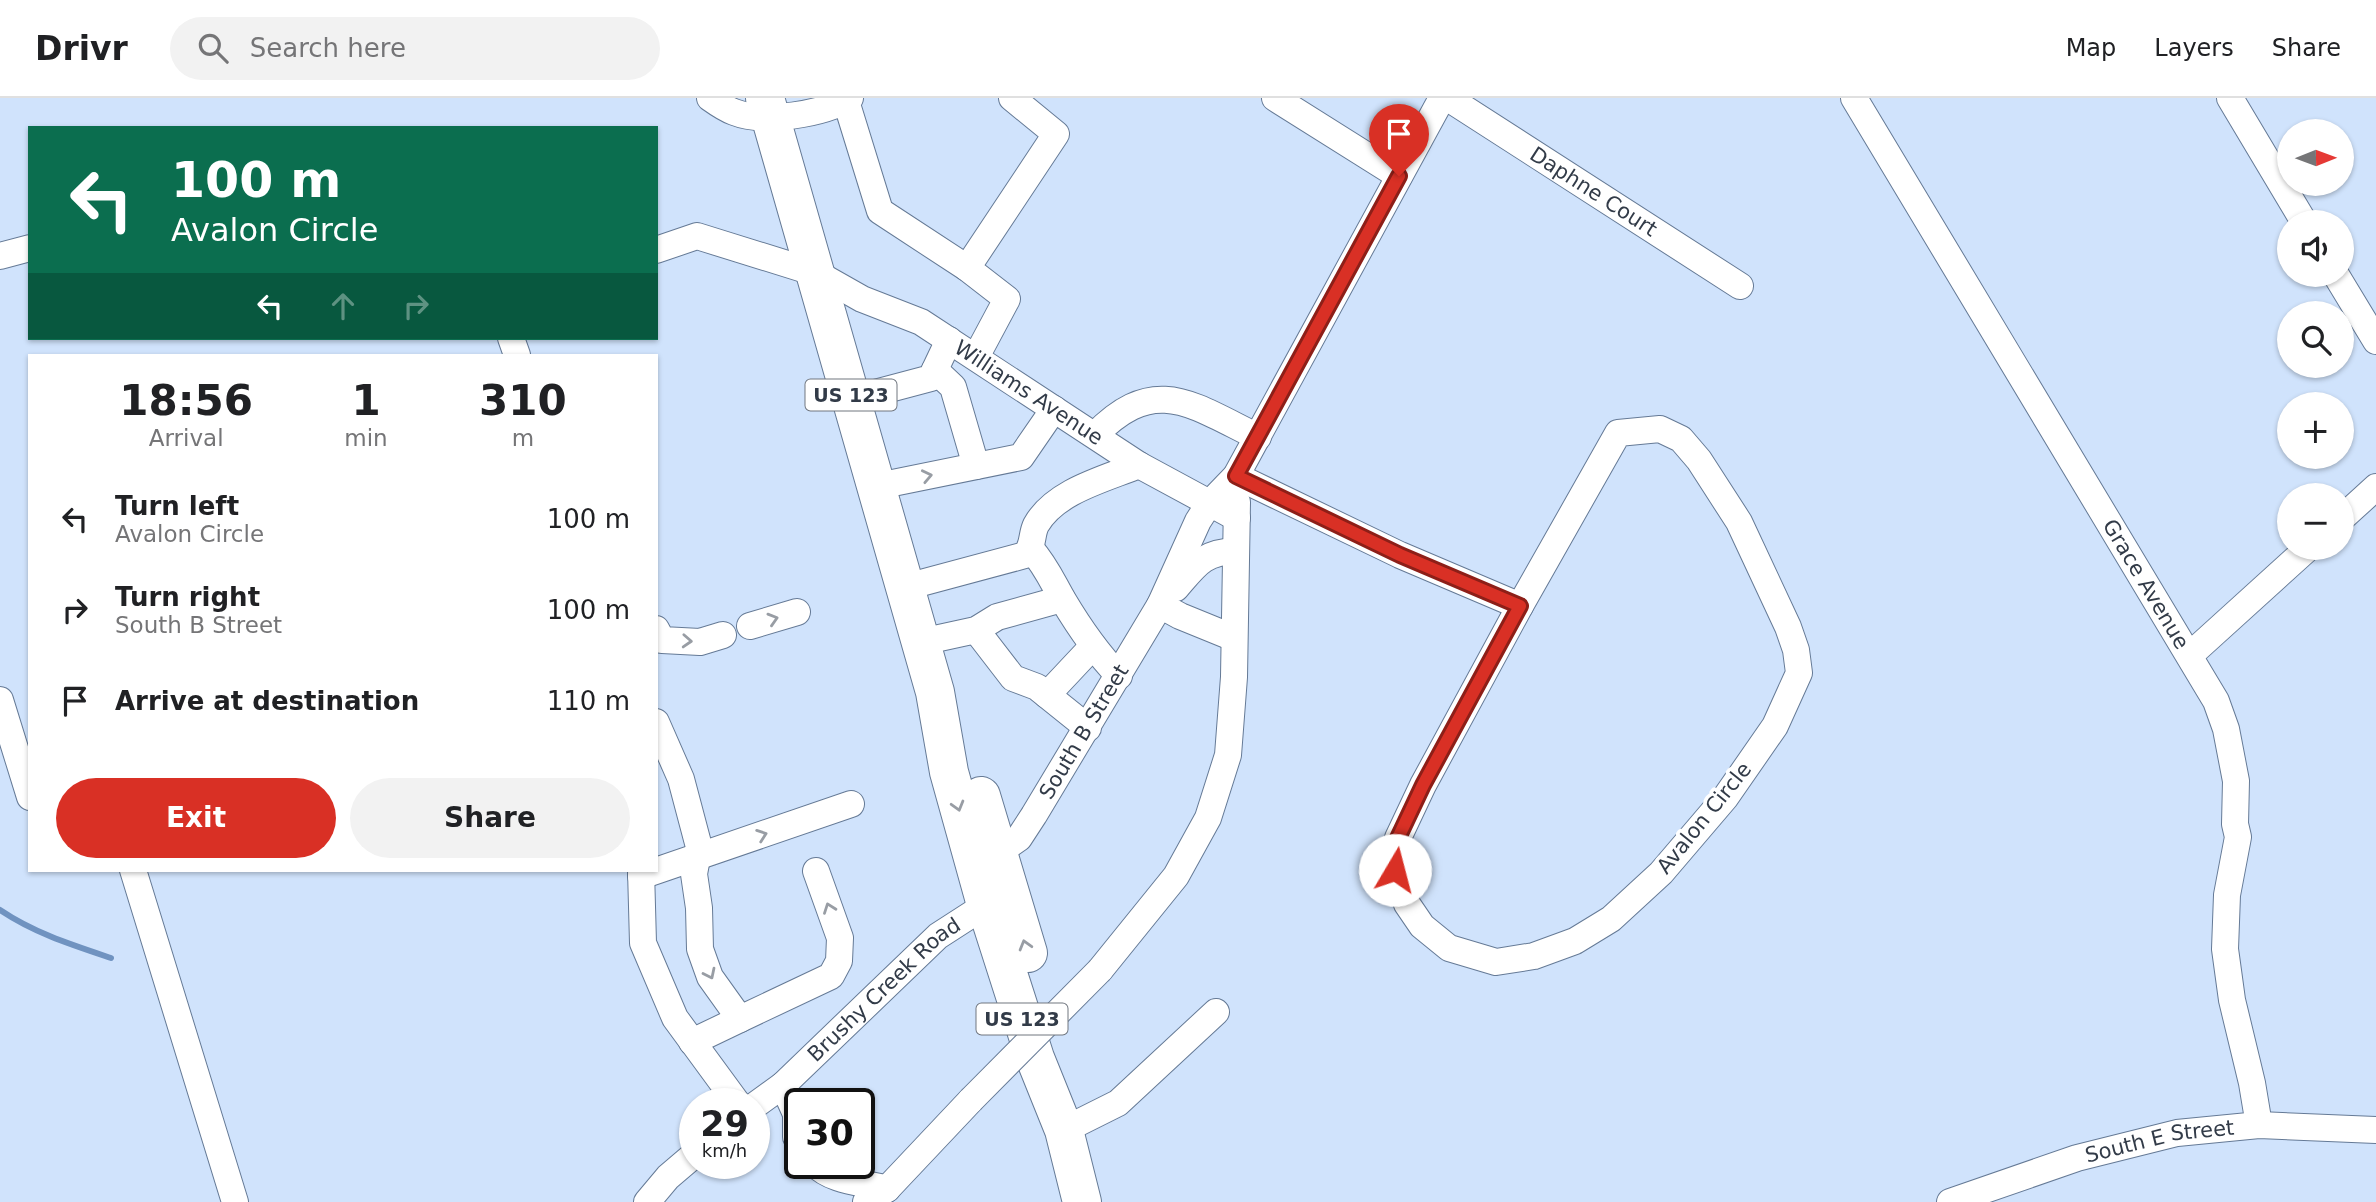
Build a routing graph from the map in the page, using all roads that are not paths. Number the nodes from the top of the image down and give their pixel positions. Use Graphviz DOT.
graph roads {
  1 [pos="710,98"];
  2 [pos="1012,98"];
  3 [pos="1275,98"];
  4 [pos="1442,98"];
  5 [pos="1448,98"];
  6 [pos="2230,98"];
  7 [pos="848,99"];
  8 [pos="1862,101"];
  9 [pos="768,108"];
  10 [pos="1399,176"];
  11 [pos="2297,210"];
  12 [pos="28,249"];
  13 [pos="658,249"];
  14 [pos="0,256"];
  15 [pos="967,268"];
  16 [pos="817,273"];
  17 [pos="1740,286"];
  18 [pos="2343,287"];
  19 [pos="949,340"];
  20 [pos="2376,341"];
  21 [pos="976,357"];
  22 [pos="935,370"];
  23 [pos="852,400"];
  24 [pos="1054,409"];
  25 [pos="1095,435"];
  26 [pos="1258,437"];
  27 [pos="1139,464"];
  28 [pos="976,466"];
  29 [pos="1236,476"];
  30 [pos="878,486"];
  31 [pos="2376,486"];
  32 [pos="1209,504"];
  33 [pos="2354,507"];
  34 [pos="1237,518"];
  35 [pos="1031,549"];
  36 [pos="1236,551"];
  37 [pos="2295,560"];
  38 [pos="906,587"];
  39 [pos="1062,599"];
  40 [pos="1160,605"];
  41 [pos="1520,606"];
  42 [pos="796,612"];
  43 [pos="750,626"];
  44 [pos="976,630"];
  45 [pos="658,633"];
  46 [pos="723,635"];
  47 [pos="1234,638"];
  48 [pos="921,642"];
  49 [pos="1093,646"];
  50 [pos="2190,655"];
  51 [pos="1119,676"];
  52 [pos="935,692"];
  53 [pos="1047,695"];
  54 [pos="0,700"];
  55 [pos="658,727"];
  56 [pos="1088,728"];
  57 [pos="28,791"];
  58 [pos="851,804"];
  59 [pos="999,852"];
  60 [pos="697,857"];
  61 [pos="658,868"];
  62 [pos="816,871"];
  63 [pos="134,872"];
  64 [pos="641,873"];
  65 [pos="986,905"];
  66 [pos="1216,1012"];
  67 [pos="740,1019"];
  68 [pos="692,1042"];
  69 [pos="783,1086"];
  70 [pos="726,1088"];
  71 [pos="770,1095"];
  72 [pos="2259,1125"];
  73 [pos="1064,1130"];
  74 [pos="2376,1130"];
  75 [pos="679,1168"];
  76 [pos="841,1179"];
  77 [pos="877,1195"];
  78 [pos="236,1202"];
  79 [pos="647,1202"];
  80 [pos="1082,1202"];
  81 [pos="1950,1202"];
  1 -- 9 [label="street"];
  2 -- 15 [label="street"];
  3 -- 10 [label="street"];
  4 -- 10 [label="street, South B Street"];
  5 -- 17 [label="street, Daphne Court"];
  6 -- 11 [label="street"];
  7 -- 9 [label="street"];
  7 -- 15 [label="street"];
  8 -- 50 [label="street, Grace Avenue"];
  9 -- 16 [label="highway, US 123"];
  10 -- 26 [label="street, South B Street"];
  12 -- 14 [label="street"];
  13 -- 16 [label="street, Williams Avenue"];
  15 -- 21 [label="street"];
  16 -- 19 [label="street, Williams Avenue"];
  16 -- 23 [label="highway, US 123"];
  18 -- 20 [label="street"];
  19 -- 21 [label="street, Williams Avenue"];
  19 -- 22 [label="street"];
  21 -- 24 [label="street, Williams Avenue"];
  22 -- 23 [label="street"];
  22 -- 28 [label="street"];
  23 -- 30 [label="highway, US 123"];
  24 -- 25 [label="street, Williams Avenue"];
  24 -- 28 [label="street"];
  25 -- 26 [label="street"];
  25 -- 27 [label="street, Williams Avenue"];
  26 -- 29 [label="street, South B Street"];
  27 -- 32 [label="street, Williams Avenue"];
  27 -- 35 [label="street"];
  30 -- 28 [label="street, one-way"];
  29 -- 32 [label="street, South B Street"];
  29 -- 34 [label="street"];
  29 -- 41 [label="street"];
  30 -- 38 [label="highway, US 123"];
  31 -- 33 [label="street"];
  32 -- 34 [label="street, Williams Avenue"];
  32 -- 40 [label="street, South B Street"];
  34 -- 36 [label="street"];
  35 -- 38 [label="street"];
  35 -- 39 [label="street"];
  36 -- 40 [label="street, South B Street"];
  36 -- 47 [label="street"];
  37 -- 50 [label="street"];
  38 -- 48 [label="highway, US 123"];
  39 -- 44 [label="street"];
  39 -- 49 [label="street"];
  40 -- 47 [label="street"];
  40 -- 51 [label="street, South B Street"];
  41 -- 41 [label="street, Avalon Circle"];
  43 -- 42 [label="street, one-way"];
  44 -- 48 [label="street"];
  44 -- 53 [label="street"];
  45 -- 46 [label="street, one-way"];
  47 -- 77 [label="street, bridge"];
  48 -- 52 [label="highway, US 123"];
  49 -- 51 [label="street"];
  49 -- 53 [label="street"];
  50 -- 72 [label="street, Grace Avenue"];
  51 -- 56 [label="street, South B Street"];
  52 -- 59 [label="highway, US 123"];
  52 -- 65 [label="highway, US 123, one-way"];
  53 -- 56 [label="street"];
  54 -- 57 [label="street"];
  55 -- 60 [label="street"];
  56 -- 59 [label="street, South B Street"];
  60 -- 58 [label="street, one-way"];
  73 -- 59 [label="highway, US 123, one-way"];
  60 -- 61 [label="street"];
  60 -- 67 [label="street, one-way"];
  67 -- 62 [label="street, one-way"];
  63 -- 78 [label="street"];
  64 -- 68 [label="street"];
  65 -- 69 [label="street, Brushy Creek Road"];
  65 -- 73 [label="highway, US 123"];
  66 -- 73 [label="street"];
  67 -- 68 [label="street"];
  68 -- 70 [label="street"];
  69 -- 71 [label="street, Brushy Creek Road"];
  72 -- 74 [label="street, South E Street"];
  72 -- 81 [label="street, South E Street"];
  73 -- 80 [label="highway, US 123"];
  75 -- 79 [label="street"];
  76 -- 77 [label="street"];
}
